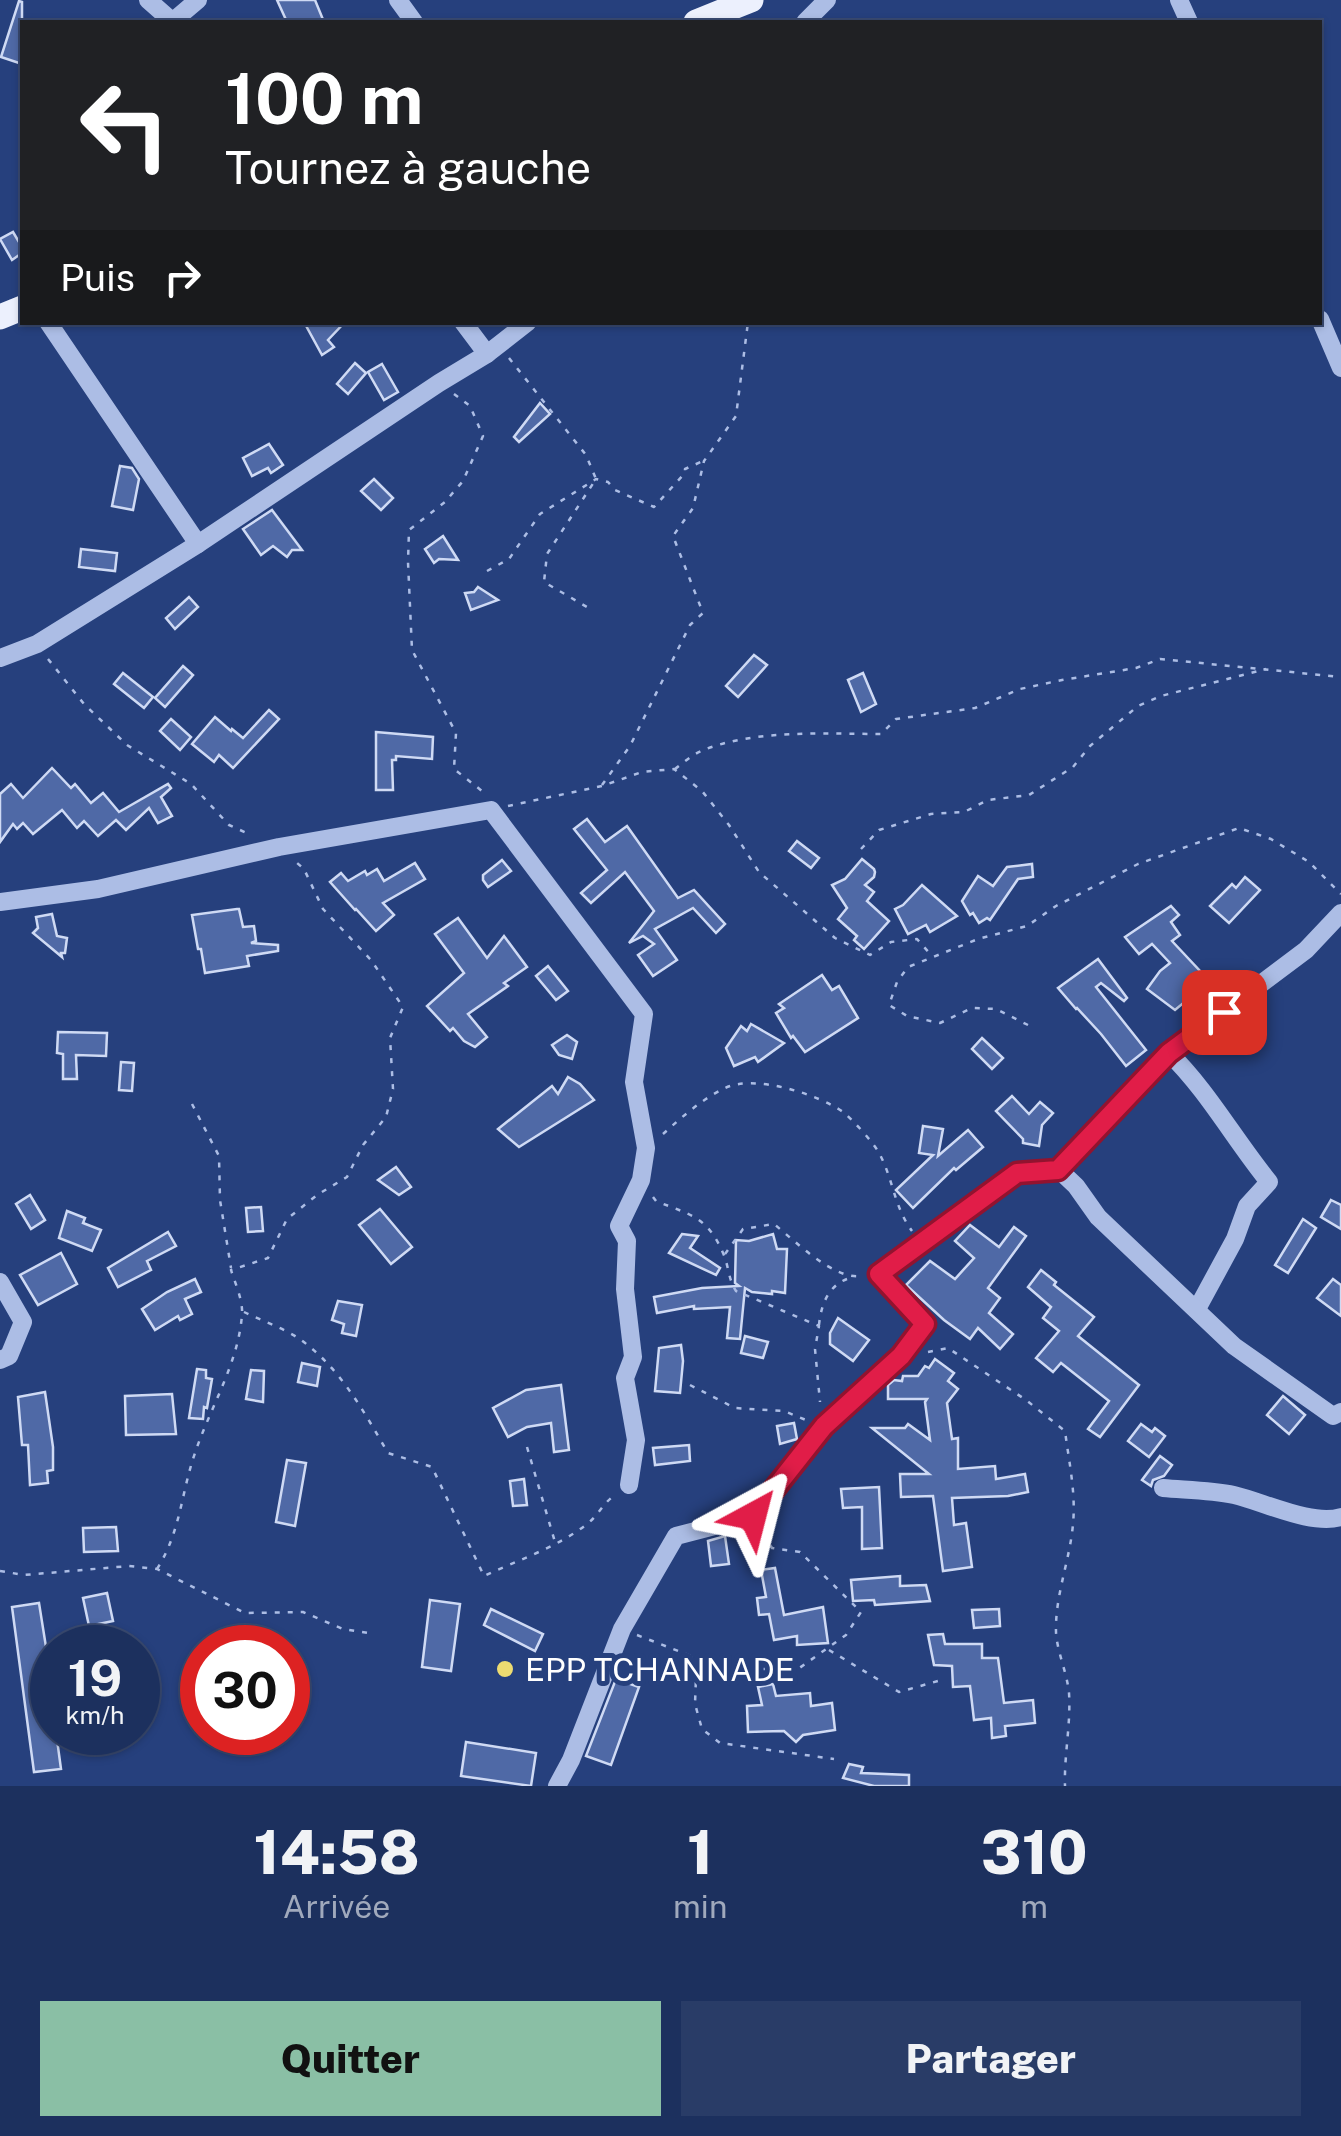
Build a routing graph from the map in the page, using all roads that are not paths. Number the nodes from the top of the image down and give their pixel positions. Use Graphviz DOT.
graph roads {
  1 [pos="148,0"];
  2 [pos="198,0"];
  3 [pos="751,0"];
  4 [pos="827,0"];
  5 [pos="170,20"];
  6 [pos="174,20"];
  7 [pos="701,20"];
  8 [pos="807,20"];
  9 [pos="1322,324"];
  10 [pos="50,325"];
  11 [pos="467,325"];
  12 [pos="524,325"];
  13 [pos="493,350"];
  14 [pos="1341,368"];
  15 [pos="198,544"];
  16 [pos="0,658"];
  17 [pos="0,902"];
  18 [pos="1341,913"];
  19 [pos="1169,1053"];
  20 [pos="1058,1170"];
  21 [pos="0,1282"];
  22 [pos="1198,1309"];
  23 [pos="0,1360"];
  24 [pos="1341,1412"];
  25 [pos="629,1486"];
  26 [pos="1163,1488"];
  27 [pos="1341,1517"];
  28 [pos="557,1786"];
  1 -- 5 [label="street"];
  2 -- 6 [label="street"];
  3 -- 7 [label="main road"];
  4 -- 8 [label="street"];
  9 -- 14 [label="street"];
  10 -- 15 [label="street"];
  11 -- 13 [label="street"];
  12 -- 13 [label="street"];
  13 -- 15 [label="street"];
  15 -- 16 [label="street"];
  17 -- 25 [label="street"];
  18 -- 19 [label="street"];
  19 -- 20 [label="street"];
  19 -- 22 [label="street"];
  20 -- 22 [label="street"];
  20 -- 28 [label="street"];
  21 -- 23 [label="street"];
  22 -- 24 [label="street"];
  26 -- 27 [label="street"];
}
